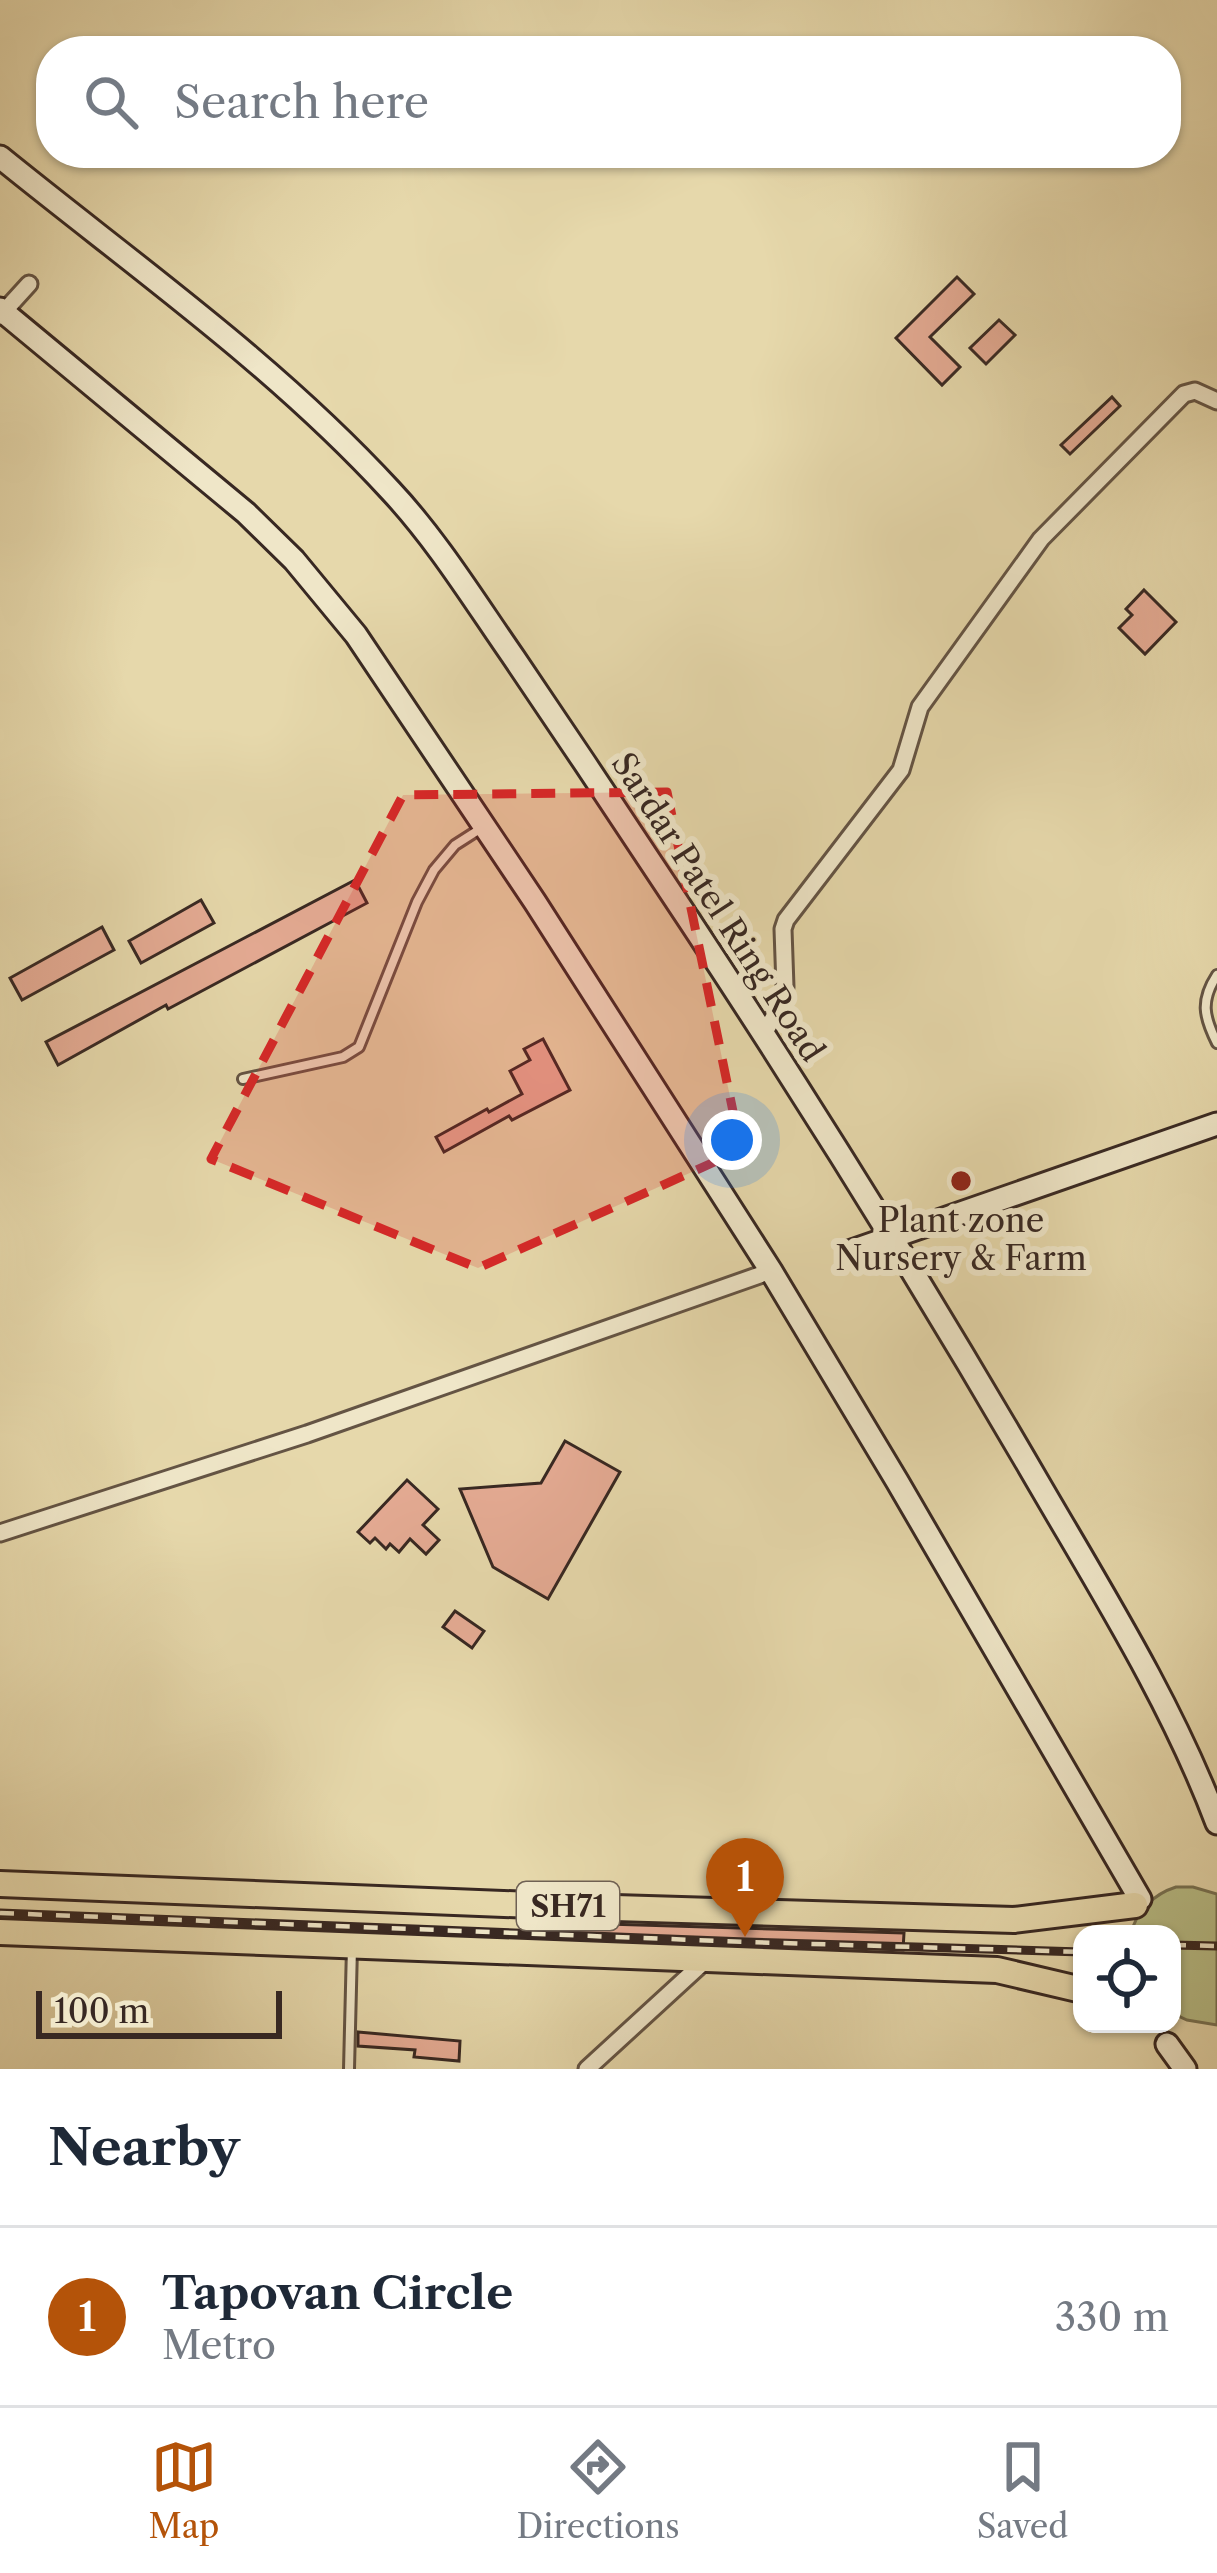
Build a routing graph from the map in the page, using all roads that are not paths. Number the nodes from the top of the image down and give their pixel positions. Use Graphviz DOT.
graph roads {
  1 [pos="0,157"];
  2 [pos="28,284"];
  3 [pos="1,312"];
  4 [pos="1217,401"];
  5 [pos="484,826"];
  6 [pos="1217,975"];
  7 [pos="764,1034"];
  8 [pos="1217,1043"];
  9 [pos="243,1079"];
  10 [pos="1217,1124"];
  11 [pos="892,1238"];
  12 [pos="849,1252"];
  13 [pos="771,1271"];
  14 [pos="0,1533"];
  15 [pos="1217,1823"];
  16 [pos="0,1884"];
  17 [pos="1138,1902"];
  18 [pos="0,1932"];
  19 [pos="352,1946"];
  20 [pos="707,1959"];
  21 [pos="1073,1988"];
  22 [pos="1167,2044"];
  23 [pos="349,2069"];
  24 [pos="587,2069"];
  25 [pos="1185,2069"];
  1 -- 7 [label="street, Sardar Patel Ring Road"];
  2 -- 3 [label="street"];
  3 -- 5 [label="street"];
  4 -- 7 [label="street"];
  5 -- 9 [label="lane"];
  5 -- 13 [label="street"];
  6 -- 8 [label="lane"];
  7 -- 11 [label="street, Sardar Patel Ring Road"];
  10 -- 11 [label="street"];
  11 -- 12 [label="street"];
  11 -- 15 [label="street, Sardar Patel Ring Road"];
  13 -- 14 [label="street"];
  13 -- 17 [label="street"];
  16 -- 17 [label="main road, SH71"];
  18 -- 19 [label="main road, SH71"];
  19 -- 20 [label="main road, SH71"];
  19 -- 23 [label="lane"];
  20 -- 21 [label="main road, SH71"];
  20 -- 24 [label="street"];
  22 -- 25 [label="street"];
}
